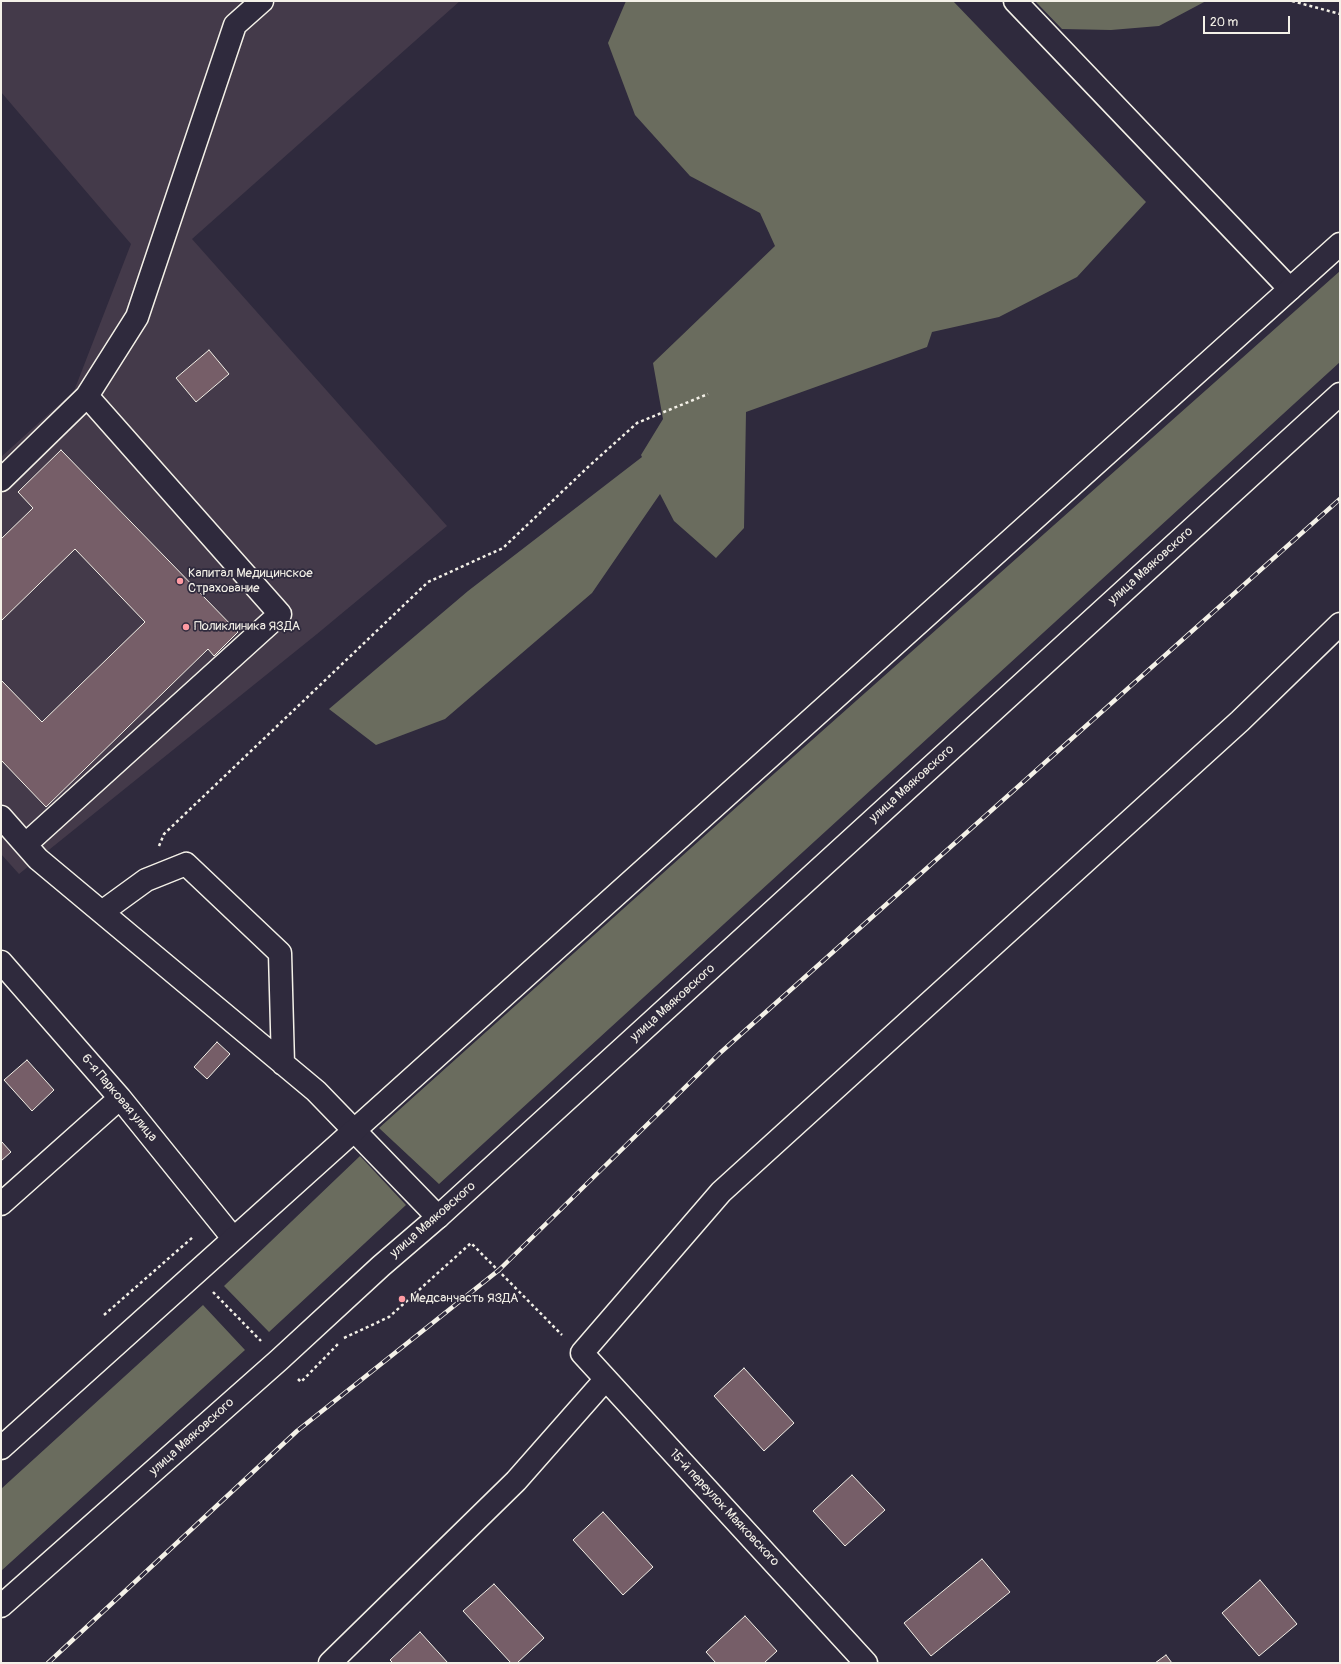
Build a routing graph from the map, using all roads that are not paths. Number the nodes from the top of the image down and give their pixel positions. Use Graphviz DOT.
graph roads {
  1 [pos="262,1"];
  2 [pos="1014,1"];
  3 [pos="1340,244"];
  4 [pos="1290,289"];
  5 [pos="1340,394"];
  6 [pos="87,396"];
  7 [pos="1,480"];
  8 [pos="1340,624"];
  9 [pos="1,818"];
  10 [pos="26,844"];
  11 [pos="102,912"];
  12 [pos="1,962"];
  13 [pos="282,1064"];
  14 [pos="120,1098"];
  15 [pos="354,1130"];
  16 [pos="1,1204"];
  17 [pos="438,1217"];
  18 [pos="233,1238"];
  19 [pos="605,1380"];
  20 [pos="1,1448"];
  21 [pos="1,1606"];
  22 [pos="330,1663"];
  23 [pos="866,1663"];
  1 -- 6 [label="main road"];
  2 -- 4 [label="main road"];
  3 -- 4 [label="main road"];
  4 -- 15 [label="main road"];
  5 -- 17 [label="main road, улица Маяковского"];
  6 -- 7 [label="main road"];
  6 -- 10 [label="main road"];
  8 -- 19 [label="main road, 15-й переулок Маяковского"];
  9 -- 10 [label="main road"];
  10 -- 11 [label="main road"];
  11 -- 13 [label="main road"];
  11 -- 13 [label="main road"];
  12 -- 14 [label="main road, 6-я Парковая улица"];
  13 -- 15 [label="main road"];
  14 -- 16 [label="main road"];
  14 -- 18 [label="main road, 6-я Парковая улица"];
  15 -- 17 [label="main road"];
  15 -- 18 [label="main road"];
  17 -- 21 [label="main road, улица Маяковского"];
  18 -- 20 [label="main road"];
  19 -- 22 [label="main road"];
  19 -- 23 [label="main road, 15-й переулок Маяковского"];
}
